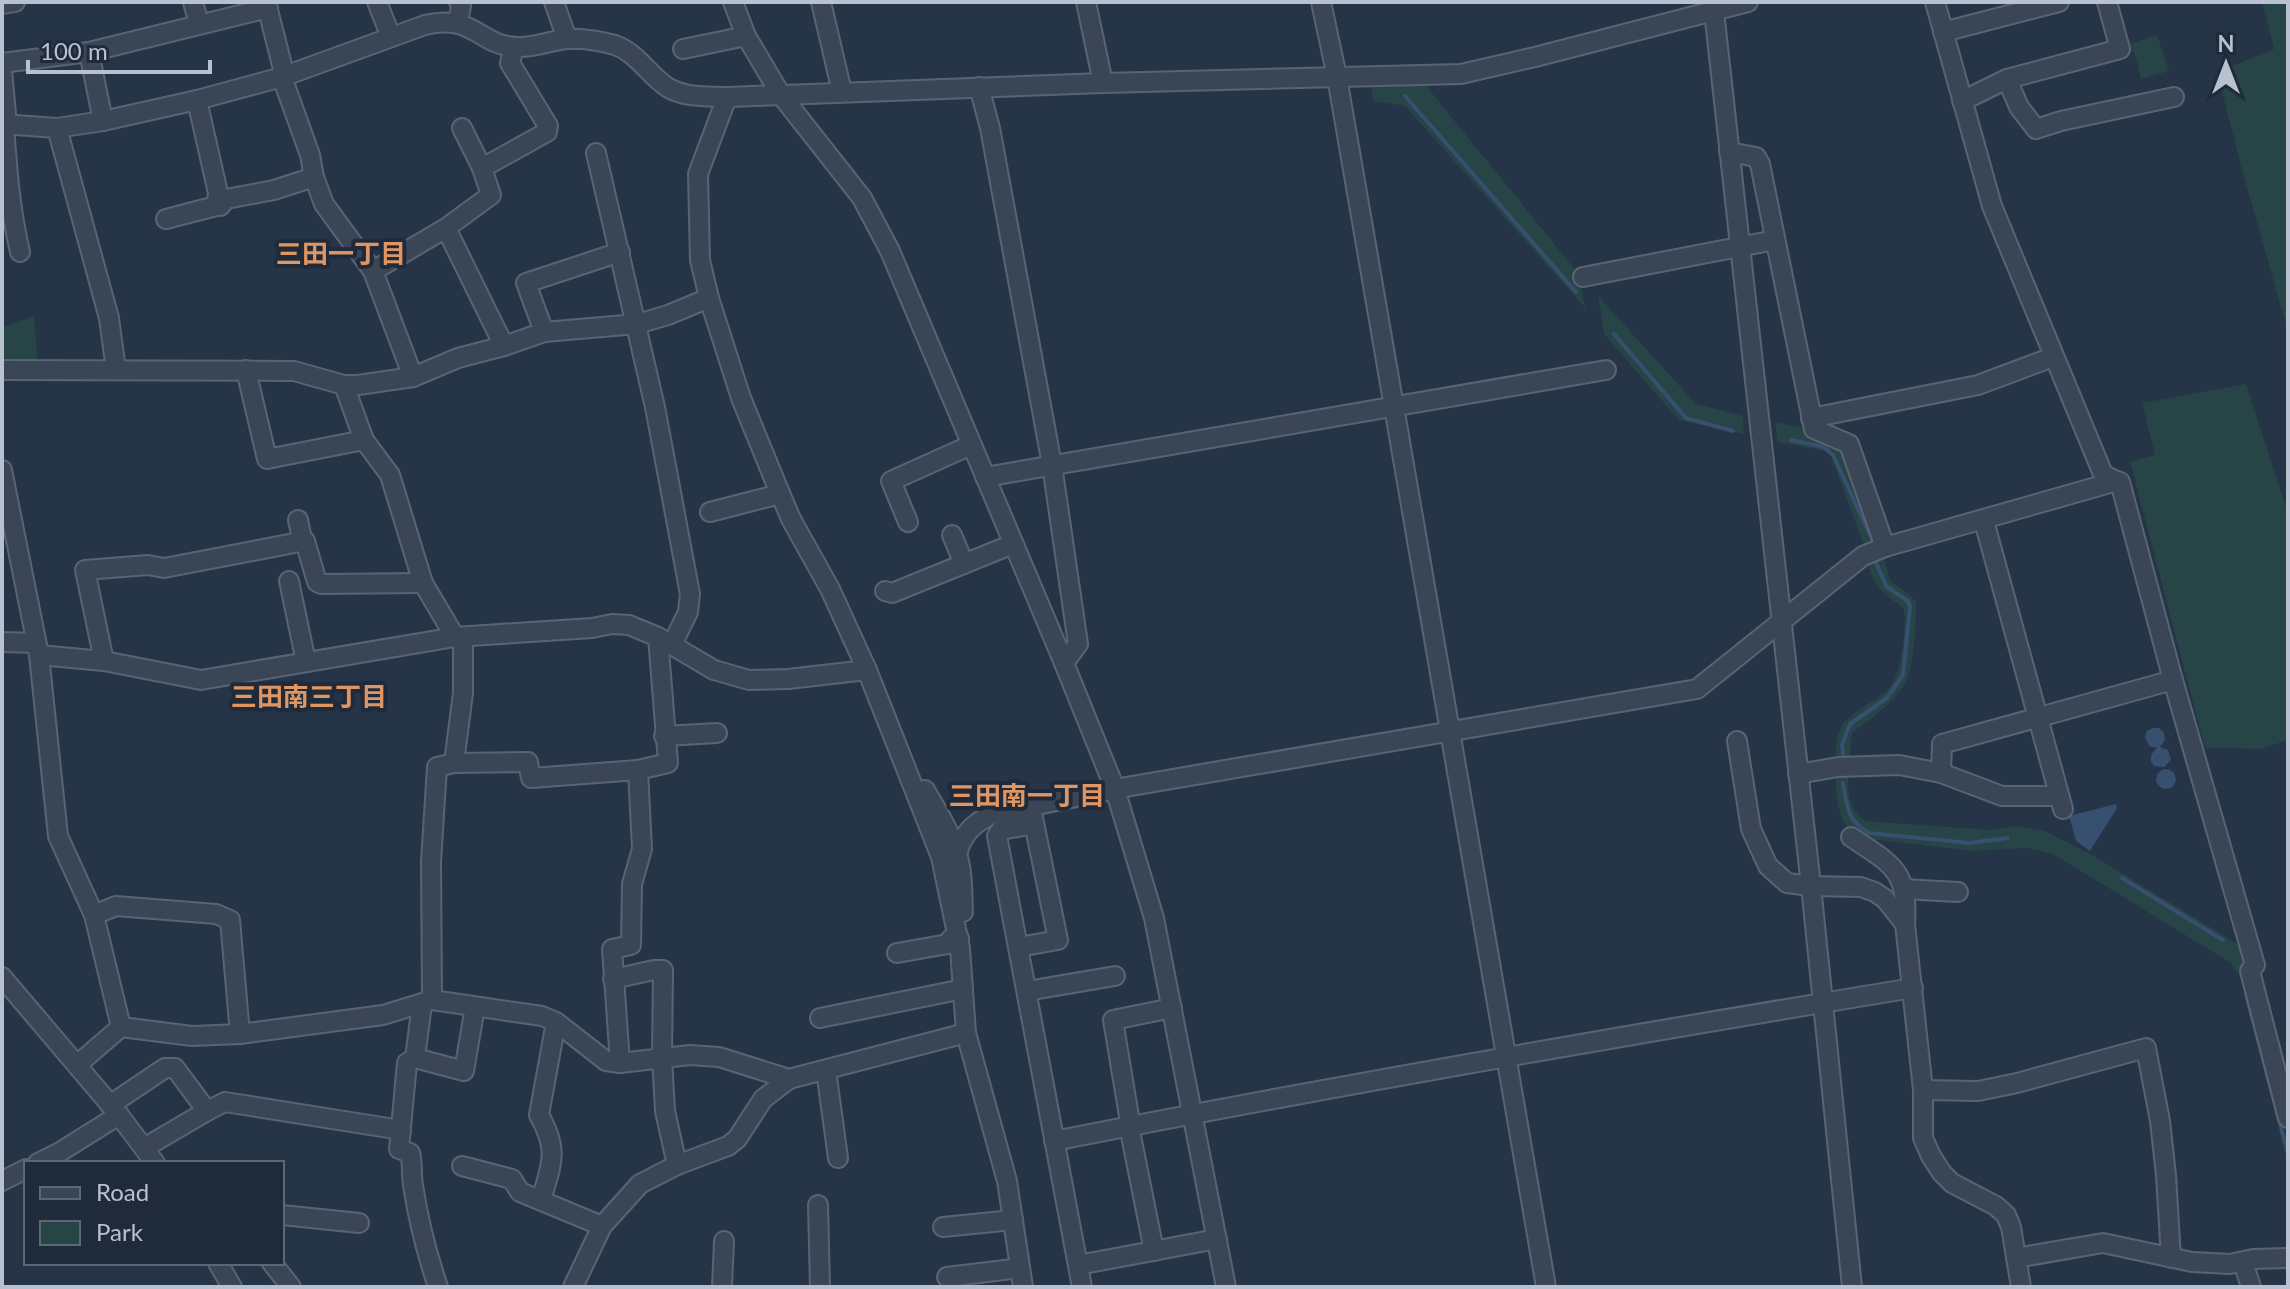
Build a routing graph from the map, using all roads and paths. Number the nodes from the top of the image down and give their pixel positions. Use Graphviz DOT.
graph roads {
  1 [pos="15,2"];
  2 [pos="193,2"];
  3 [pos="377,2"];
  4 [pos="459,2"];
  5 [pos="554,2"];
  6 [pos="733,2"];
  7 [pos="821,2"];
  8 [pos="1086,2"];
  9 [pos="1321,2"];
  10 [pos="1748,2"];
  11 [pos="1935,2"];
  12 [pos="2059,2"];
  13 [pos="2107,2"];
  14 [pos="2,4"];
  15 [pos="267,5"];
  16 [pos="1713,6"];
  17 [pos="458,22"];
  18 [pos="199,24"];
  19 [pos="1943,32"];
  20 [pos="746,36"];
  21 [pos="391,37"];
  22 [pos="567,39"];
  23 [pos="514,47"];
  24 [pos="683,49"];
  25 [pos="89,52"];
  26 [pos="2,63"];
  27 [pos="2,70"];
  28 [pos="282,77"];
  29 [pos="1337,77"];
  30 [pos="2007,79"];
  31 [pos="1103,83"];
  32 [pos="979,87"];
  33 [pos="842,92"];
  34 [pos="781,95"];
  35 [pos="727,97"];
  36 [pos="2174,97"];
  37 [pos="197,100"];
  38 [pos="1962,101"];
  39 [pos="103,121"];
  40 [pos="4,125"];
  41 [pos="57,128"];
  42 [pos="462,128"];
  43 [pos="1729,152"];
  44 [pos="596,153"];
  45 [pos="482,168"];
  46 [pos="314,177"];
  47 [pos="216,206"];
  48 [pos="166,219"];
  49 [pos="446,228"];
  50 [pos="1775,240"];
  51 [pos="1739,248"];
  52 [pos="20,252"];
  53 [pos="620,252"];
  54 [pos="373,271"];
  55 [pos="1583,277"];
  56 [pos="709,298"];
  57 [pos="637,324"];
  58 [pos="544,332"];
  59 [pos="504,346"];
  60 [pos="2053,357"];
  61 [pos="2,370"];
  62 [pos="116,370"];
  63 [pos="246,370"];
  64 [pos="1606,370"];
  65 [pos="413,377"];
  66 [pos="344,385"];
  67 [pos="1393,407"];
  68 [pos="1811,418"];
  69 [pos="364,440"];
  70 [pos="971,445"];
  71 [pos="1052,465"];
  72 [pos="2,470"];
  73 [pos="985,477"];
  74 [pos="2112,479"];
  75 [pos="780,494"];
  76 [pos="710,512"];
  77 [pos="298,520"];
  78 [pos="1984,521"];
  79 [pos="908,522"];
  80 [pos="952,535"];
  81 [pos="305,541"];
  82 [pos="1013,544"];
  83 [pos="1885,547"];
  84 [pos="964,564"];
  85 [pos="289,581"];
  86 [pos="423,583"];
  87 [pos="885,591"];
  88 [pos="1781,619"];
  89 [pos="459,637"];
  90 [pos="665,641"];
  91 [pos="2,642"];
  92 [pos="37,649"];
  93 [pos="104,661"];
  94 [pos="306,662"];
  95 [pos="1064,663"];
  96 [pos="867,670"];
  97 [pos="2173,680"];
  98 [pos="2039,718"];
  99 [pos="717,733"];
  100 [pos="1449,733"];
  101 [pos="664,736"];
  102 [pos="1737,741"];
  103 [pos="902,760"];
  104 [pos="439,766"];
  105 [pos="638,770"];
  106 [pos="1941,773"];
  107 [pos="1798,774"];
  108 [pos="1115,789"];
  109 [pos="1032,815"];
  110 [pos="1851,837"];
  111 [pos="957,854"];
  112 [pos="1811,886"];
  113 [pos="1903,889"];
  114 [pos="1958,892"];
  115 [pos="94,915"];
  116 [pos="1905,924"];
  117 [pos="960,943"];
  118 [pos="1019,947"];
  119 [pos="897,953"];
  120 [pos="1115,976"];
  121 [pos="2,977"];
  122 [pos="613,979"];
  123 [pos="1913,988"];
  124 [pos="963,989"];
  125 [pos="1027,991"];
  126 [pos="427,1002"];
  127 [pos="1823,1003"];
  128 [pos="475,1007"];
  129 [pos="1172,1008"];
  130 [pos="820,1018"];
  131 [pos="556,1022"];
  132 [pos="121,1027"];
  133 [pos="966,1033"];
  134 [pos="240,1034"];
  135 [pos="1507,1057"];
  136 [pos="415,1058"];
  137 [pos="662,1058"];
  138 [pos="620,1063"];
  139 [pos="77,1065"];
  140 [pos="826,1070"];
  141 [pos="789,1079"];
  142 [pos="1923,1090"];
  143 [pos="114,1110"];
  144 [pos="207,1111"];
  145 [pos="1193,1114"];
  146 [pos="2288,1118"];
  147 [pos="1129,1126"];
  148 [pos="401,1130"];
  149 [pos="1054,1141"];
  150 [pos="149,1155"];
  151 [pos="838,1158"];
  152 [pos="42,1161"];
  153 [pos="677,1165"];
  154 [pos="24,1170"];
  155 [pos="471,1170"];
  156 [pos="2,1181"];
  157 [pos="541,1200"];
  158 [pos="818,1205"];
  159 [pos="284,1215"];
  160 [pos="1013,1220"];
  161 [pos="359,1223"];
  162 [pos="602,1226"];
  163 [pos="943,1227"];
  164 [pos="1217,1239"];
  165 [pos="724,1241"];
  166 [pos="1154,1251"];
  167 [pos="2016,1258"];
  168 [pos="2171,1258"];
  169 [pos="2288,1258"];
  170 [pos="2243,1262"];
  171 [pos="219,1265"];
  172 [pos="274,1265"];
  173 [pos="1078,1265"];
  174 [pos="1022,1278"];
  175 [pos="953,1279"];
  176 [pos="232,1287"];
  177 [pos="291,1287"];
  178 [pos="438,1287"];
  179 [pos="573,1287"];
  180 [pos="722,1287"];
  181 [pos="820,1287"];
  182 [pos="1082,1287"];
  183 [pos="1226,1287"];
  184 [pos="1546,1287"];
  185 [pos="1852,1287"];
  186 [pos="2021,1287"];
  187 [pos="2251,1287"];
  1 -- 14 [label="street"];
  2 -- 18 [label="street"];
  3 -- 21 [label="street"];
  4 -- 17 [label="street"];
  5 -- 22 [label="street"];
  6 -- 20 [label="street"];
  7 -- 33 [label="street"];
  8 -- 31 [label="street"];
  9 -- 29 [label="street"];
  10 -- 16 [label="street"];
  11 -- 19 [label="street"];
  12 -- 19 [label="street"];
  13 -- 30 [label="street"];
  15 -- 18 [label="street"];
  15 -- 28 [label="street"];
  16 -- 29 [label="street"];
  16 -- 43 [label="street"];
  17 -- 21 [label="street"];
  17 -- 23 [label="street"];
  18 -- 25 [label="street"];
  19 -- 38 [label="street"];
  20 -- 24 [label="street"];
  20 -- 34 [label="street"];
  21 -- 28 [label="street"];
  22 -- 23 [label="street"];
  22 -- 35 [label="street"];
  23 -- 45 [label="street"];
  25 -- 26 [label="street"];
  25 -- 39 [label="street"];
  27 -- 40 [label="street"];
  28 -- 37 [label="street"];
  28 -- 46 [label="street"];
  29 -- 31 [label="street"];
  29 -- 67 [label="street"];
  30 -- 36 [label="street"];
  30 -- 38 [label="street"];
  31 -- 32 [label="street"];
  32 -- 33 [label="street"];
  32 -- 71 [label="street"];
  33 -- 34 [label="street"];
  34 -- 35 [label="street"];
  34 -- 70 [label="street"];
  35 -- 56 [label="street"];
  37 -- 39 [label="street"];
  37 -- 47 [label="street"];
  38 -- 60 [label="street"];
  39 -- 41 [label="street"];
  40 -- 41 [label="street"];
  40 -- 52 [label="street"];
  41 -- 62 [label="street"];
  42 -- 45 [label="street"];
  43 -- 50 [label="street"];
  43 -- 51 [label="street"];
  44 -- 53 [label="street"];
  45 -- 49 [label="street"];
  46 -- 47 [label="street"];
  46 -- 54 [label="street"];
  47 -- 48 [label="street"];
  49 -- 54 [label="street"];
  49 -- 59 [label="street"];
  50 -- 51 [label="street"];
  50 -- 68 [label="street"];
  51 -- 55 [label="street"];
  51 -- 88 [label="street"];
  53 -- 57 [label="street"];
  53 -- 58 [label="street"];
  54 -- 65 [label="street"];
  56 -- 57 [label="street"];
  56 -- 75 [label="street"];
  57 -- 58 [label="street"];
  57 -- 90 [label="street"];
  58 -- 59 [label="street"];
  59 -- 65 [label="street"];
  60 -- 68 [label="street"];
  60 -- 74 [label="street"];
  61 -- 62 [label="street"];
  62 -- 63 [label="street"];
  63 -- 66 [label="street"];
  63 -- 69 [label="street"];
  64 -- 67 [label="street"];
  65 -- 66 [label="street"];
  66 -- 69 [label="street"];
  67 -- 71 [label="street"];
  67 -- 100 [label="street"];
  68 -- 83 [label="street"];
  69 -- 86 [label="street"];
  70 -- 73 [label="street"];
  70 -- 79 [label="street"];
  71 -- 73 [label="street"];
  71 -- 95 [label="street"];
  72 -- 92 [label="street"];
  73 -- 82 [label="street"];
  74 -- 78 [label="street"];
  74 -- 97 [label="street"];
  75 -- 76 [label="street"];
  75 -- 96 [label="street"];
  77 -- 81 [label="street"];
  78 -- 83 [label="street"];
  78 -- 98 [label="street"];
  80 -- 84 [label="street"];
  81 -- 86 [label="street"];
  81 -- 93 [label="street"];
  82 -- 84 [label="street"];
  82 -- 95 [label="street"];
  83 -- 88 [label="street"];
  84 -- 87 [label="street"];
  85 -- 94 [label="street"];
  86 -- 89 [label="street"];
  88 -- 100 [label="street"];
  88 -- 107 [label="street"];
  89 -- 90 [label="street"];
  89 -- 94 [label="street"];
  89 -- 104 [label="street"];
  90 -- 96 [label="street"];
  90 -- 101 [label="street"];
  91 -- 92 [label="street"];
  92 -- 93 [label="street"];
  92 -- 115 [label="street"];
  93 -- 94 [label="street"];
  95 -- 108 [label="street"];
  96 -- 103 [label="street"];
  97 -- 98 [label="street"];
  97 -- 146 [label="street"];
  98 -- 106 [label="street"];
  98 -- 106 [label="street"];
  99 -- 101 [label="street"];
  100 -- 108 [label="street"];
  100 -- 135 [label="street"];
  101 -- 105 [label="street"];
  102 -- 112 [label="street"];
  103 -- 111 [label="street"];
  103 -- 117 [label="street"];
  104 -- 105 [label="street"];
  104 -- 126 [label="street"];
  105 -- 122 [label="street"];
  106 -- 107 [label="street"];
  107 -- 112 [label="street"];
  108 -- 109 [label="street"];
  108 -- 129 [label="street"];
  109 -- 111 [label="street"];
  109 -- 118 [label="street"];
  109 -- 118 [label="street"];
  110 -- 113 [label="street"];
  111 -- 117 [label="street"];
  112 -- 116 [label="street"];
  112 -- 127 [label="street"];
  113 -- 114 [label="street"];
  113 -- 116 [label="street"];
  115 -- 132 [label="street"];
  115 -- 134 [label="street"];
  116 -- 123 [label="street"];
  117 -- 119 [label="street"];
  117 -- 124 [label="street"];
  118 -- 125 [label="street"];
  120 -- 125 [label="street"];
  121 -- 139 [label="street"];
  122 -- 137 [label="street"];
  122 -- 138 [label="street"];
  123 -- 127 [label="street"];
  123 -- 142 [label="street"];
  124 -- 130 [label="street"];
  124 -- 133 [label="street"];
  125 -- 149 [label="street"];
  126 -- 128 [label="street"];
  126 -- 134 [label="street"];
  126 -- 136 [label="street"];
  127 -- 135 [label="street"];
  127 -- 185 [label="street"];
  128 -- 131 [label="street"];
  128 -- 136 [label="street"];
  129 -- 145 [label="street"];
  129 -- 147 [label="street"];
  131 -- 138 [label="street"];
  131 -- 157 [label="street"];
  132 -- 134 [label="street"];
  132 -- 139 [label="street"];
  133 -- 140 [label="street"];
  133 -- 160 [label="street"];
  135 -- 145 [label="street"];
  135 -- 184 [label="street"];
  136 -- 148 [label="street"];
  137 -- 138 [label="street"];
  137 -- 141 [label="street"];
  137 -- 153 [label="street"];
  139 -- 143 [label="street"];
  140 -- 141 [label="street"];
  140 -- 151 [label="street"];
  141 -- 153 [label="street"];
  142 -- 167 [label="street"];
  142 -- 168 [label="street"];
  143 -- 144 [label="street"];
  143 -- 150 [label="street"];
  143 -- 152 [label="street"];
  144 -- 148 [label="street"];
  144 -- 150 [label="street"];
  145 -- 147 [label="street"];
  145 -- 164 [label="street"];
  147 -- 149 [label="street"];
  147 -- 166 [label="street"];
  148 -- 178 [label="street"];
  149 -- 173 [label="street"];
  153 -- 162 [label="street"];
  154 -- 156 [label="street"];
  155 -- 157 [label="street"];
  157 -- 162 [label="street"];
  158 -- 181 [label="street"];
  159 -- 161 [label="street"];
  160 -- 163 [label="street"];
  160 -- 174 [label="street"];
  162 -- 179 [label="street"];
  164 -- 166 [label="street"];
  164 -- 183 [label="street"];
  165 -- 180 [label="street"];
  166 -- 173 [label="street"];
  167 -- 168 [label="street"];
  167 -- 186 [label="street"];
  168 -- 170 [label="street"];
  169 -- 170 [label="street"];
  170 -- 187 [label="street"];
  171 -- 176 [label="street"];
  172 -- 177 [label="street"];
  173 -- 182 [label="street"];
  174 -- 175 [label="street"];
}
